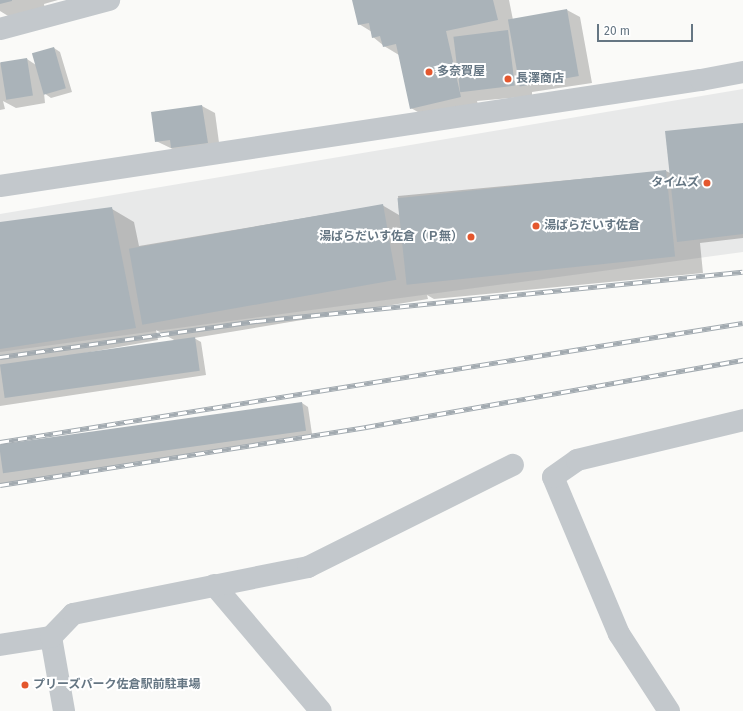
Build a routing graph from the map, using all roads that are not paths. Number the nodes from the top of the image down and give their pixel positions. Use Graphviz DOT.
graph roads {
  1 [pos="109,0"];
  2 [pos="0,29"];
  3 [pos="743,72"];
  4 [pos="0,186"];
  5 [pos="743,420"];
  6 [pos="513,466"];
  7 [pos="214,585"];
  8 [pos="51,637"];
  9 [pos="0,645"];
  10 [pos="64,711"];
  11 [pos="321,711"];
  12 [pos="669,711"];
  1 -- 2 [label="street"];
  3 -- 4 [label="street"];
  5 -- 12 [label="street"];
  6 -- 7 [label="street"];
  7 -- 8 [label="street"];
  7 -- 11 [label="street"];
  8 -- 9 [label="street"];
  8 -- 10 [label="street"];
}
